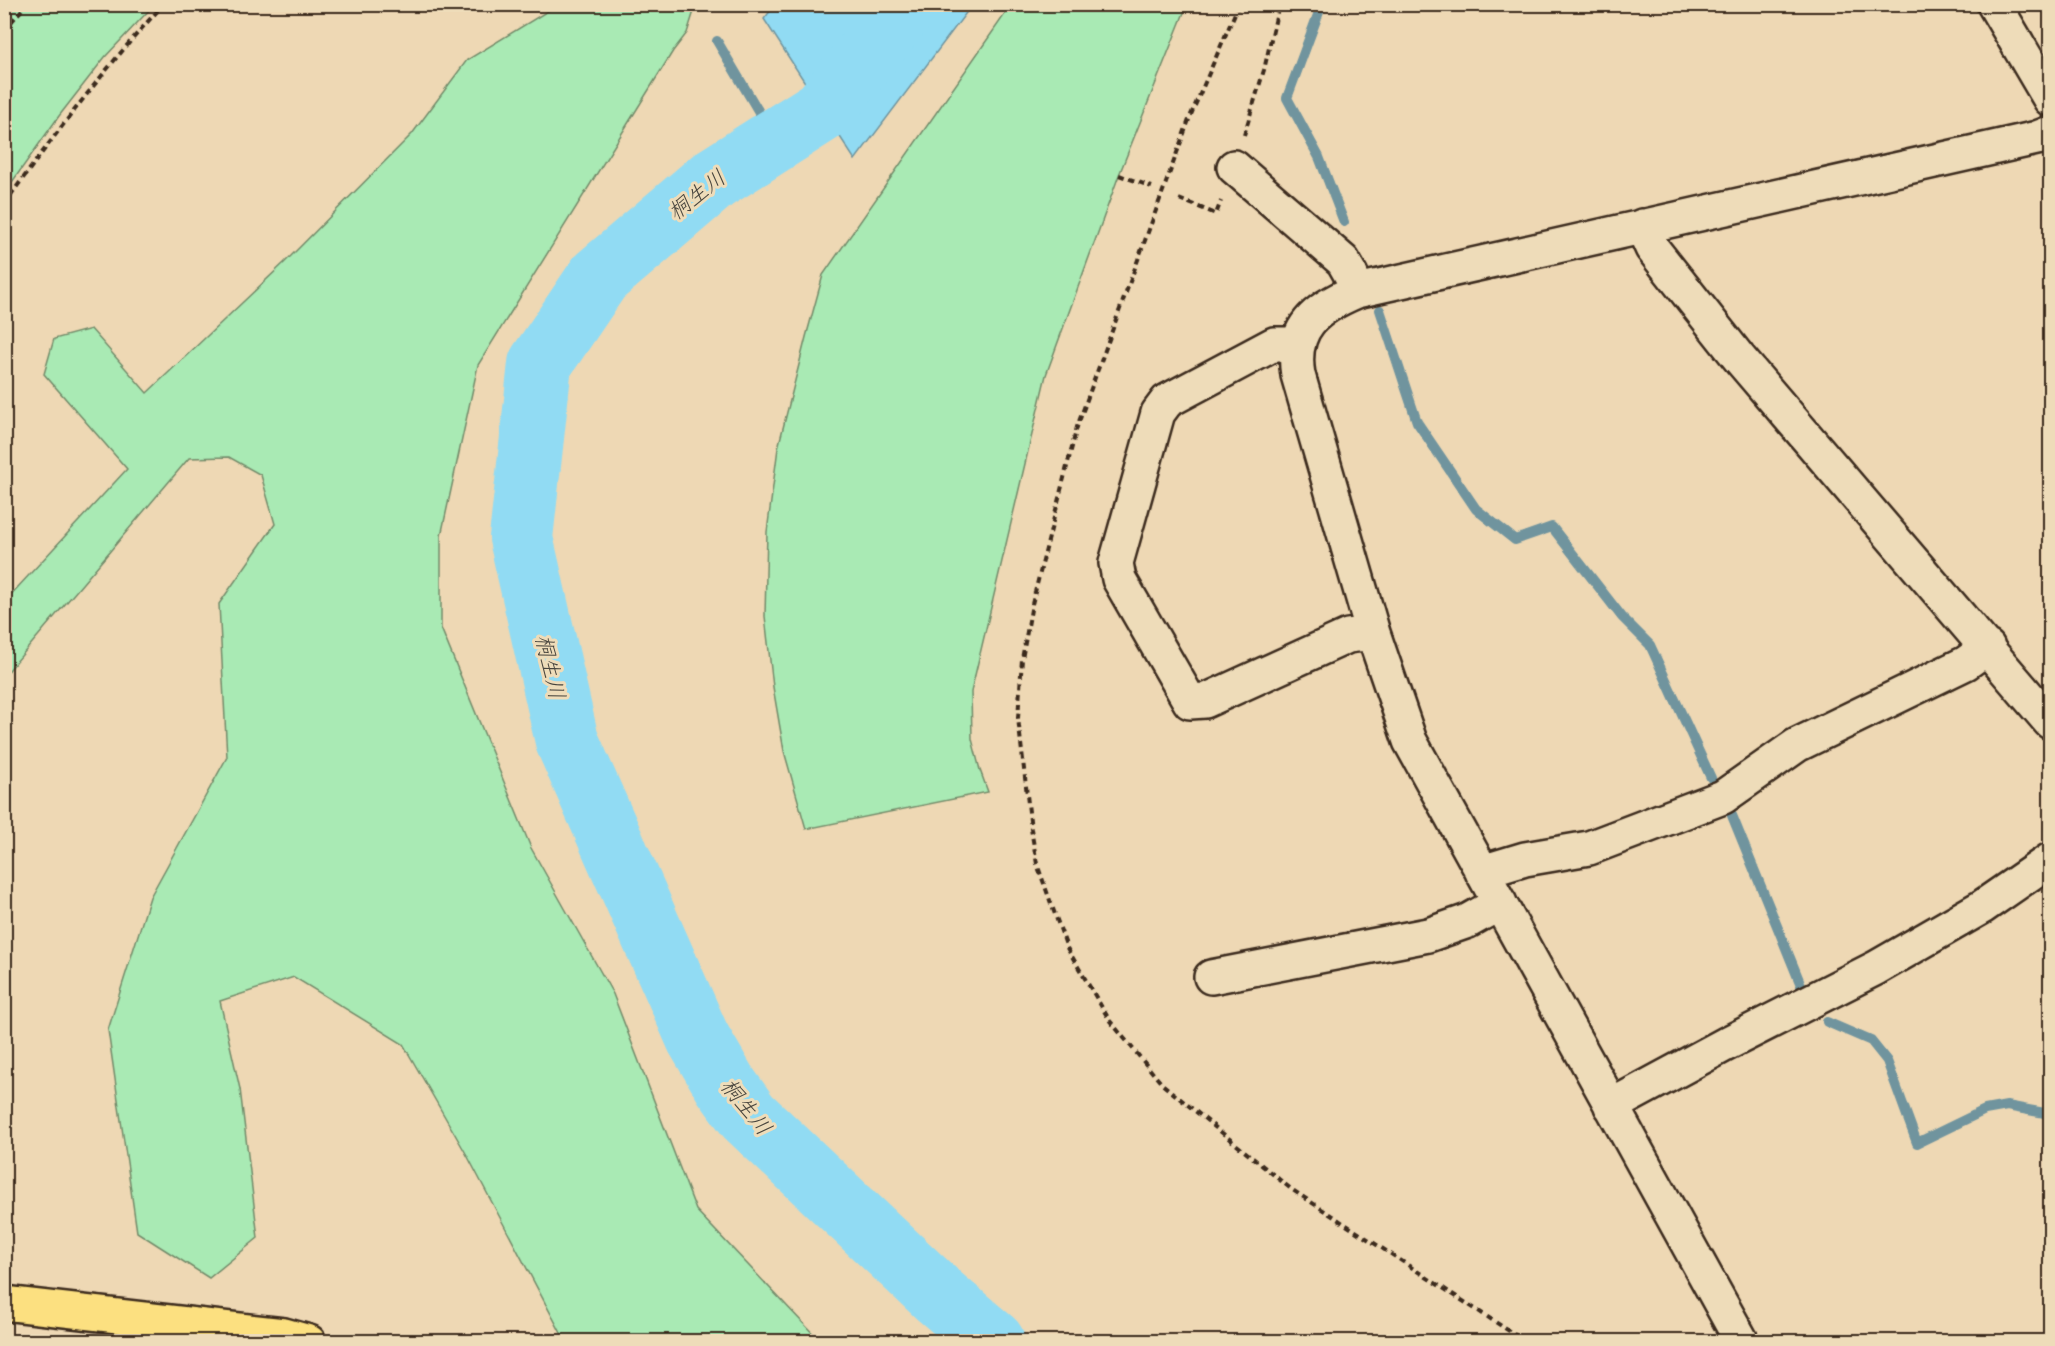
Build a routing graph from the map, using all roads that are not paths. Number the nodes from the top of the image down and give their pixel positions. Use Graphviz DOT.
graph roads {
  1 [pos="1994,4"];
  2 [pos="2050,99"];
  3 [pos="2050,133"];
  4 [pos="1234,167"];
  5 [pos="1642,226"];
  6 [pos="1357,291"];
  7 [pos="1297,344"];
  8 [pos="1373,633"];
  9 [pos="1988,647"];
  10 [pos="2050,722"];
  11 [pos="2050,860"];
  12 [pos="1482,872"];
  13 [pos="1500,903"];
  14 [pos="1211,977"];
  15 [pos="1611,1106"];
  16 [pos="4,1303"];
  17 [pos="309,1341"];
  18 [pos="1742,1341"];
  1 -- 2 [label="street"];
  3 -- 5 [label="street"];
  4 -- 6 [label="street"];
  5 -- 6 [label="street"];
  5 -- 9 [label="street"];
  6 -- 7 [label="street"];
  7 -- 8 [label="street"];
  7 -- 8 [label="street"];
  8 -- 12 [label="street"];
  9 -- 10 [label="street"];
  9 -- 12 [label="street"];
  11 -- 15 [label="street"];
  12 -- 13 [label="street"];
  13 -- 14 [label="street"];
  13 -- 15 [label="street"];
  15 -- 18 [label="street"];
  16 -- 17 [label="main road"];
}
